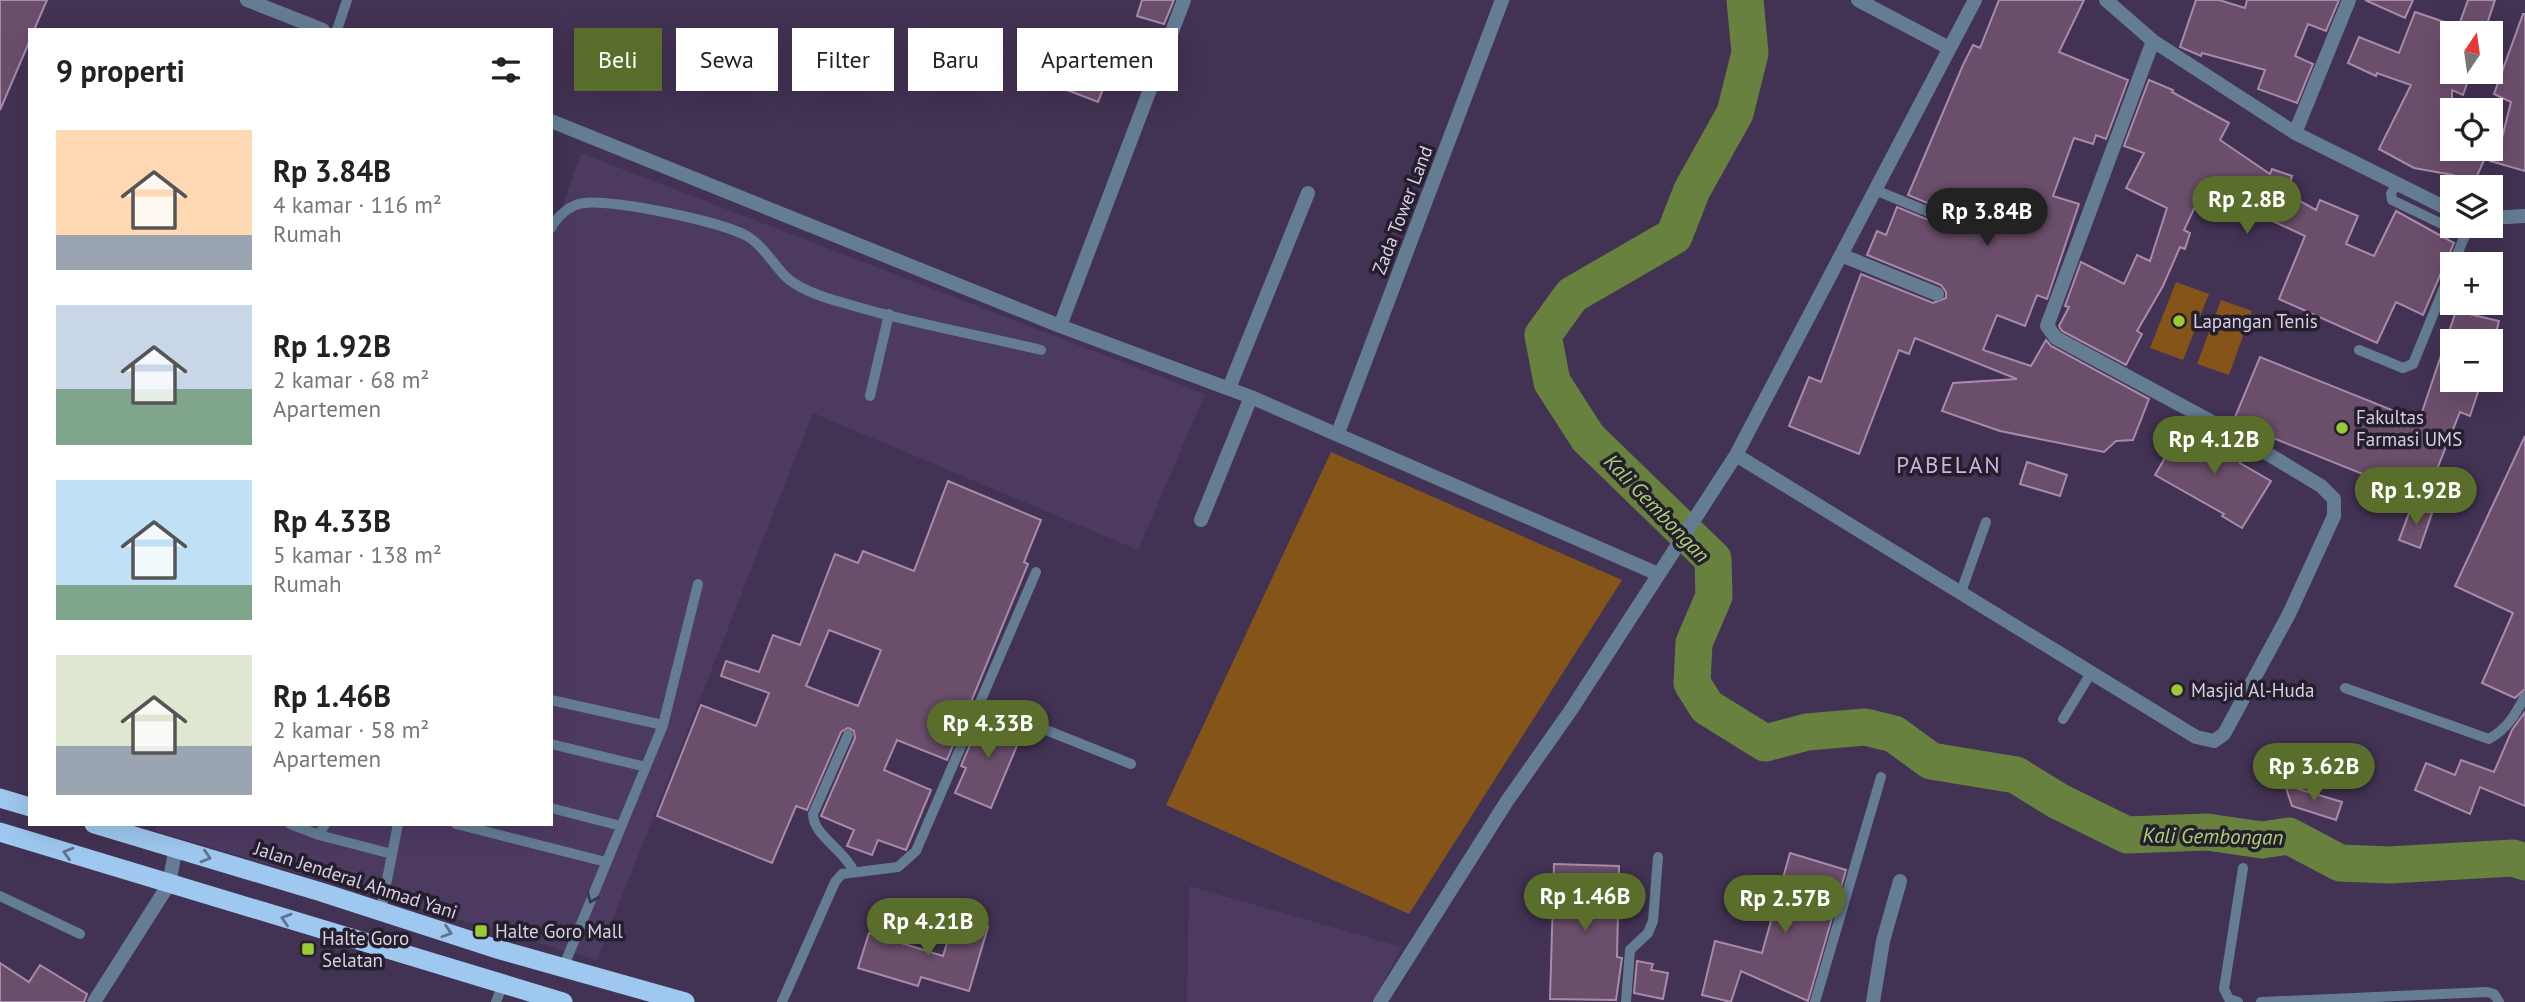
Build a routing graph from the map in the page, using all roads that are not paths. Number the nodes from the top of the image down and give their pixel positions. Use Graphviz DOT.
graph roads {
  1 [pos="247,0"];
  2 [pos="347,0"];
  3 [pos="1184,0"];
  4 [pos="1502,0"];
  5 [pos="1858,0"];
  6 [pos="1975,0"];
  7 [pos="2106,0"];
  8 [pos="2349,0"];
  9 [pos="318,28"];
  10 [pos="338,28"];
  11 [pos="2153,41"];
  12 [pos="1949,48"];
  13 [pos="553,122"];
  14 [pos="2295,133"];
  15 [pos="2396,184"];
  16 [pos="1875,190"];
  17 [pos="1308,192"];
  18 [pos="2440,205"];
  19 [pos="2525,216"];
  20 [pos="2503,217"];
  21 [pos="2440,219"];
  22 [pos="1951,221"];
  23 [pos="553,226"];
  24 [pos="1841,255"];
  25 [pos="1937,294"];
  26 [pos="2440,298"];
  27 [pos="889,314"];
  28 [pos="1060,326"];
  29 [pos="1041,350"];
  30 [pos="2359,350"];
  31 [pos="1229,388"];
  32 [pos="870,396"];
  33 [pos="1251,397"];
  34 [pos="1338,433"];
  35 [pos="1736,455"];
  36 [pos="1201,520"];
  37 [pos="1986,522"];
  38 [pos="1036,572"];
  39 [pos="1658,574"];
  40 [pos="698,584"];
  41 [pos="1961,592"];
  42 [pos="2091,673"];
  43 [pos="2345,688"];
  44 [pos="2525,696"];
  45 [pos="553,701"];
  46 [pos="981,704"];
  47 [pos="2063,719"];
  48 [pos="663,725"];
  49 [pos="848,735"];
  50 [pos="553,744"];
  51 [pos="1131,764"];
  52 [pos="646,767"];
  53 [pos="1881,777"];
  54 [pos="0,798"];
  55 [pos="28,806"];
  56 [pos="553,809"];
  57 [pos="100,826"];
  58 [pos="295,826"];
  59 [pos="324,826"];
  60 [pos="398,826"];
  61 [pos="464,826"];
  62 [pos="621,826"];
  63 [pos="0,832"];
  64 [pos="318,835"];
  65 [pos="176,847"];
  66 [pos="392,854"];
  67 [pos="1658,857"];
  68 [pos="606,862"];
  69 [pos="2243,868"];
  70 [pos="853,870"];
  71 [pos="1900,881"];
  72 [pos="169,884"];
  73 [pos="0,896"];
  74 [pos="381,910"];
  75 [pos="80,934"];
  76 [pos="563,968"];
  77 [pos="500,993"];
  78 [pos="555,1001"];
  79 [pos="2324,1001"];
  80 [pos="94,1002"];
  81 [pos="685,1002"];
  82 [pos="782,1002"];
  83 [pos="1380,1002"];
  84 [pos="1626,1002"];
  85 [pos="1815,1002"];
  86 [pos="1872,1002"];
  87 [pos="2238,1002"];
  88 [pos="2261,1002"];
  89 [pos="2499,1002"];
  1 -- 9 [label="street"];
  2 -- 10 [label="lane"];
  3 -- 28 [label="street"];
  4 -- 34 [label="street, Zada Tower Land"];
  5 -- 12 [label="street"];
  6 -- 12 [label="street"];
  7 -- 11 [label="street"];
  8 -- 14 [label="street"];
  11 -- 14 [label="street"];
  11 -- 42 [label="street"];
  12 -- 16 [label="street"];
  13 -- 28 [label="street"];
  14 -- 15 [label="street"];
  15 -- 18 [label="street"];
  15 -- 21 [label="lane"];
  16 -- 22 [label="lane"];
  16 -- 24 [label="street"];
  17 -- 31 [label="street"];
  19 -- 20 [label="street"];
  23 -- 27 [label="lane"];
  24 -- 25 [label="street"];
  24 -- 35 [label="street"];
  26 -- 30 [label="lane"];
  27 -- 29 [label="lane"];
  27 -- 32 [label="lane"];
  28 -- 31 [label="street"];
  31 -- 33 [label="street"];
  33 -- 34 [label="street"];
  33 -- 36 [label="street"];
  34 -- 39 [label="street"];
  35 -- 39 [label="street"];
  35 -- 41 [label="street"];
  37 -- 41 [label="lane"];
  38 -- 46 [label="lane"];
  39 -- 83 [label="street"];
  40 -- 48 [label="lane"];
  41 -- 42 [label="street"];
  42 -- 47 [label="lane"];
  43 -- 44 [label="lane"];
  45 -- 48 [label="lane"];
  46 -- 51 [label="lane"];
  46 -- 70 [label="lane"];
  48 -- 52 [label="lane"];
  49 -- 70 [label="lane"];
  50 -- 52 [label="lane"];
  52 -- 62 [label="lane"];
  53 -- 85 [label="lane"];
  54 -- 55 [label="highway"];
  56 -- 62 [label="lane"];
  57 -- 65 [label="highway, Jalan Jenderal Ahmad Yani"];
  58 -- 64 [label="lane"];
  59 -- 64 [label="lane"];
  60 -- 66 [label="lane"];
  61 -- 68 [label="lane"];
  62 -- 68 [label="lane"];
  72 -- 63 [label="highway, one-way"];
  64 -- 66 [label="lane"];
  65 -- 72 [label="street"];
  65 -- 74 [label="highway, Jalan Jenderal Ahmad Yani, one-way"];
  66 -- 74 [label="lane"];
  67 -- 84 [label="lane"];
  68 -- 76 [label="lane, one-way"];
  69 -- 87 [label="lane"];
  70 -- 82 [label="lane"];
  71 -- 86 [label="street"];
  77 -- 72 [label="highway, one-way"];
  72 -- 80 [label="street"];
  73 -- 75 [label="lane"];
  74 -- 76 [label="highway, Jalan Jenderal Ahmad Yani, one-way"];
  76 -- 81 [label="highway, Jalan Jenderal Ahmad Yani"];
  77 -- 78 [label="highway"];
  79 -- 88 [label="lane"];
  79 -- 89 [label="lane"];
}
